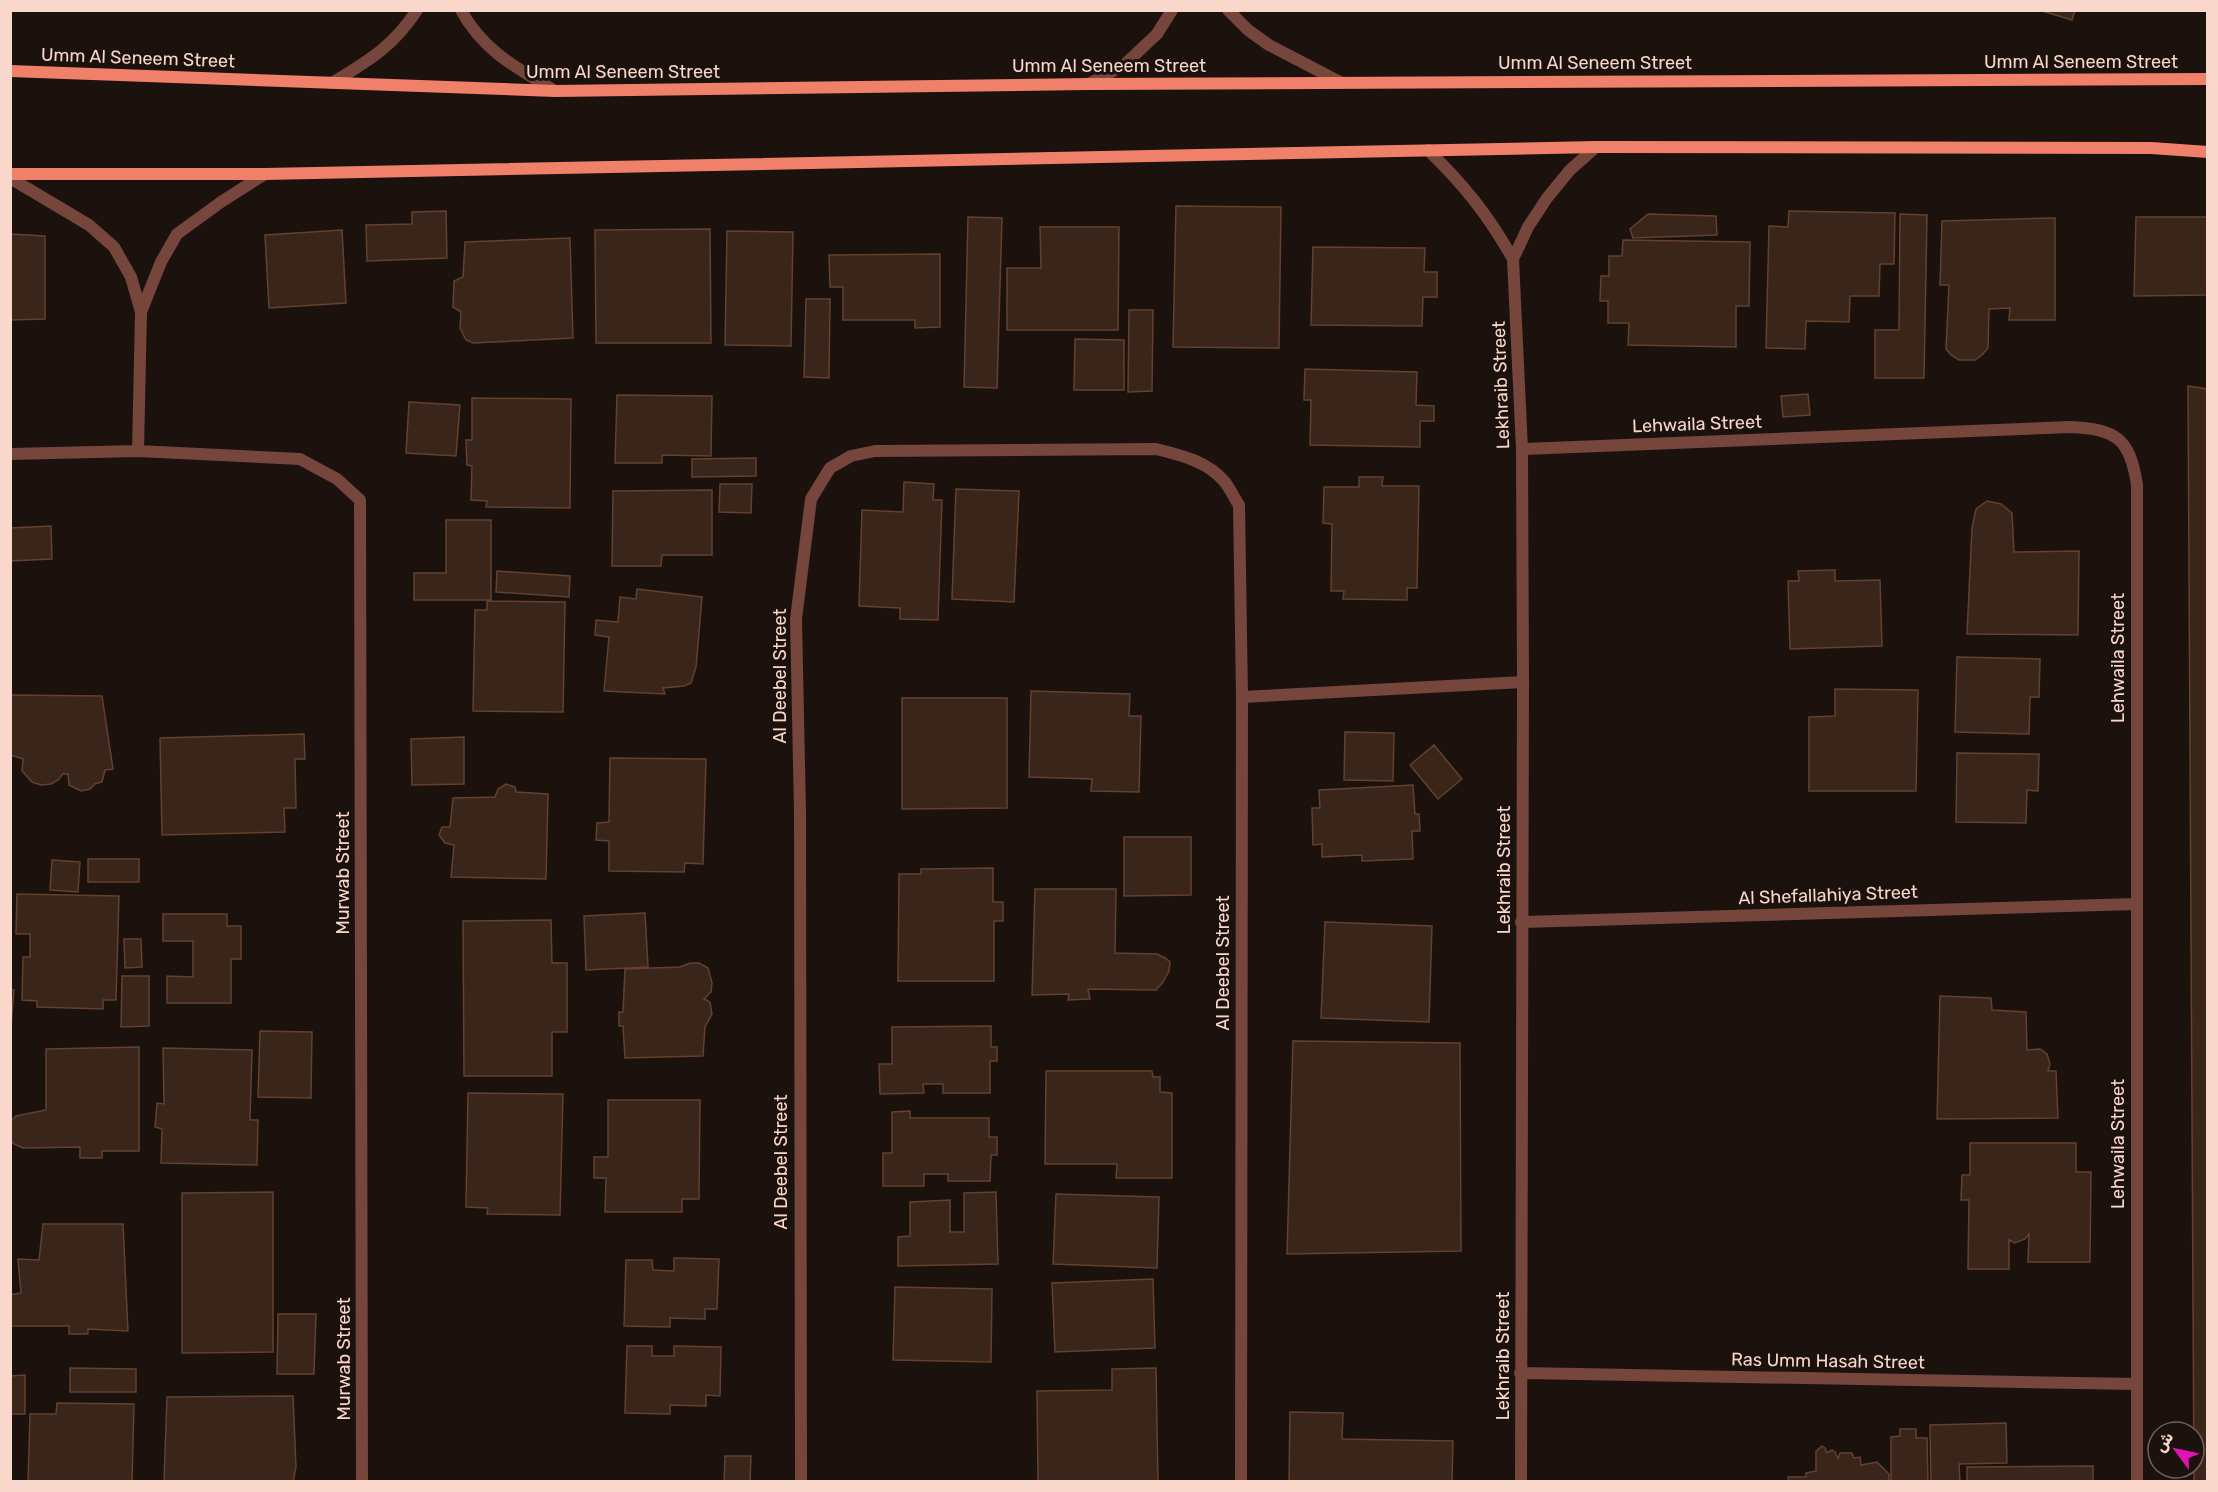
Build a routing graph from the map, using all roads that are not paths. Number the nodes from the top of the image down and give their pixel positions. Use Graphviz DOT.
graph roads {
  1 [pos="417,10"];
  2 [pos="461,10"];
  3 [pos="1172,10"];
  4 [pos="1228,10"];
  5 [pos="10,71"];
  6 [pos="2208,79"];
  7 [pos="332,83"];
  8 [pos="1342,83"];
  9 [pos="1088,84"];
  10 [pos="555,92"];
  11 [pos="1596,147"];
  12 [pos="1428,150"];
  13 [pos="2208,152"];
  14 [pos="265,174"];
  15 [pos="10,176"];
  16 [pos="1513,259"];
  17 [pos="141,312"];
  18 [pos="1522,449"];
  19 [pos="138,451"];
  20 [pos="10,454"];
  21 [pos="1523,682"];
  22 [pos="1242,697"];
  23 [pos="2136,904"];
  24 [pos="1521,922"];
  25 [pos="1520,1374"];
  26 [pos="2136,1384"];
  27 [pos="363,1482"];
  28 [pos="801,1482"];
  29 [pos="1241,1482"];
  30 [pos="1521,1482"];
  31 [pos="2137,1482"];
  1 -- 7 [label="street"];
  2 -- 10 [label="street"];
  3 -- 9 [label="street"];
  4 -- 8 [label="street"];
  5 -- 7 [label="main road, Umm Al Seneem Street"];
  6 -- 8 [label="main road, Umm Al Seneem Street"];
  7 -- 10 [label="main road, Umm Al Seneem Street"];
  8 -- 9 [label="main road, Umm Al Seneem Street"];
  9 -- 10 [label="main road, Umm Al Seneem Street"];
  11 -- 12 [label="main road"];
  11 -- 13 [label="main road"];
  11 -- 16 [label="street, Lekhraib Street"];
  12 -- 14 [label="main road"];
  12 -- 16 [label="street, Lekhraib Street"];
  14 -- 15 [label="main road"];
  14 -- 17 [label="street"];
  15 -- 17 [label="street"];
  16 -- 18 [label="street, Lekhraib Street"];
  17 -- 19 [label="street"];
  18 -- 21 [label="street, Lekhraib Street"];
  18 -- 23 [label="street, Lehwaila Street"];
  19 -- 20 [label="street, Murwab Street"];
  19 -- 27 [label="street, Murwab Street"];
  21 -- 22 [label="street"];
  21 -- 24 [label="street, Lekhraib Street"];
  22 -- 28 [label="street, Al Deebel Street"];
  22 -- 29 [label="street, Al Deebel Street"];
  23 -- 24 [label="street, Al Shefallahiya Street"];
  23 -- 26 [label="street, Lehwaila Street"];
  24 -- 25 [label="street, Lekhraib Street"];
  25 -- 26 [label="street, Ras Umm Hasah Street"];
  25 -- 30 [label="street, Lekhraib Street"];
  26 -- 31 [label="street, Lehwaila Street"];
}
